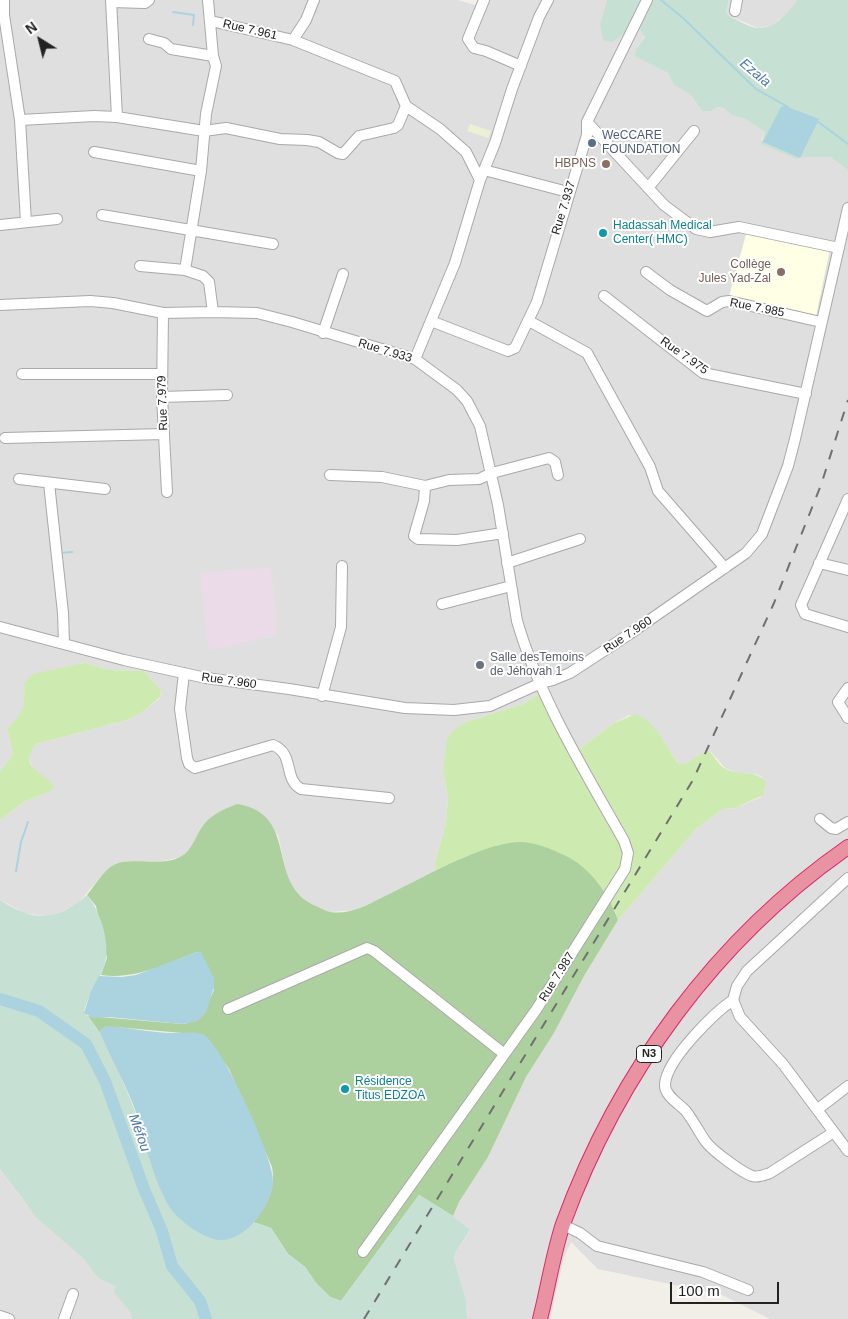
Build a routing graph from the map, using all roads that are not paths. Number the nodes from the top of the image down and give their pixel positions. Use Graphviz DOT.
graph roads {
  1 [pos="4,0"];
  2 [pos="149,0"];
  3 [pos="208,0"];
  4 [pos="314,0"];
  5 [pos="484,0"];
  6 [pos="548,0"];
  7 [pos="647,0"];
  8 [pos="111,1"];
  9 [pos="211,21"];
  10 [pos="149,40"];
  11 [pos="293,40"];
  12 [pos="213,56"];
  13 [pos="521,66"];
  14 [pos="406,106"];
  15 [pos="117,117"];
  16 [pos="20,120"];
  17 [pos="587,122"];
  18 [pos="694,130"];
  19 [pos="204,132"];
  20 [pos="94,152"];
  21 [pos="484,170"];
  22 [pos="201,171"];
  23 [pos="480,180"];
  24 [pos="648,188"];
  25 [pos="568,192"];
  26 [pos="848,208"];
  27 [pos="102,215"];
  28 [pos="57,219"];
  29 [pos="26,222"];
  30 [pos="0,225"];
  31 [pos="193,231"];
  32 [pos="273,244"];
  33 [pos="839,248"];
  34 [pos="140,266"];
  35 [pos="185,270"];
  36 [pos="646,272"];
  37 [pos="343,274"];
  38 [pos="604,296"];
  39 [pos="0,305"];
  40 [pos="213,312"];
  41 [pos="163,313"];
  42 [pos="431,321"];
  43 [pos="528,321"];
  44 [pos="821,322"];
  45 [pos="323,333"];
  46 [pos="415,359"];
  47 [pos="22,374"];
  48 [pos="162,374"];
  49 [pos="806,394"];
  50 [pos="227,395"];
  51 [pos="162,397"];
  52 [pos="164,434"];
  53 [pos="5,438"];
  54 [pos="492,473"];
  55 [pos="330,475"];
  56 [pos="558,475"];
  57 [pos="19,480"];
  58 [pos="49,483"];
  59 [pos="425,486"];
  60 [pos="105,489"];
  61 [pos="167,492"];
  62 [pos="848,500"];
  63 [pos="503,533"];
  64 [pos="580,539"];
  65 [pos="507,562"];
  66 [pos="819,563"];
  67 [pos="342,566"];
  68 [pos="725,568"];
  69 [pos="848,570"];
  70 [pos="511,586"];
  71 [pos="442,604"];
  72 [pos="0,627"];
  73 [pos="848,627"];
  74 [pos="64,644"];
  75 [pos="184,673"];
  76 [pos="541,683"];
  77 [pos="848,688"];
  78 [pos="322,696"];
  79 [pos="848,718"];
  80 [pos="389,798"];
  81 [pos="820,819"];
  82 [pos="848,822"];
  83 [pos="848,847"];
  84 [pos="848,878"];
  85 [pos="734,1000"];
  86 [pos="228,1009"];
  87 [pos="503,1054"];
  88 [pos="848,1086"];
  89 [pos="818,1110"];
  90 [pos="834,1132"];
  91 [pos="848,1151"];
  92 [pos="563,1225"];
  93 [pos="363,1252"];
  94 [pos="748,1290"];
  95 [pos="73,1294"];
  96 [pos="64,1319"];
  97 [pos="540,1319"];
  1 -- 16 [label="street"];
  2 -- 8 [label="street"];
  3 -- 9 [label="street"];
  4 -- 11 [label="street"];
  5 -- 13 [label="street"];
  6 -- 13 [label="street"];
  7 -- 17 [label="street, Rue 7.937"];
  8 -- 15 [label="street"];
  9 -- 11 [label="street, Rue 7.961"];
  9 -- 12 [label="street, Rue 7.961"];
  10 -- 12 [label="street"];
  11 -- 14 [label="street, Rue 7.961"];
  12 -- 19 [label="street, Rue 7.961"];
  13 -- 21 [label="street"];
  14 -- 19 [label="street"];
  14 -- 23 [label="street"];
  15 -- 16 [label="street"];
  15 -- 19 [label="street"];
  16 -- 29 [label="street"];
  17 -- 24 [label="street"];
  17 -- 25 [label="street, Rue 7.937"];
  18 -- 24 [label="street"];
  19 -- 22 [label="street, Rue 7.961"];
  20 -- 22 [label="street"];
  21 -- 23 [label="street"];
  21 -- 25 [label="street"];
  22 -- 31 [label="street, Rue 7.961"];
  23 -- 42 [label="street"];
  24 -- 33 [label="street"];
  25 -- 43 [label="street, Rue 7.937"];
  26 -- 33 [label="street, Rue 7.960"];
  27 -- 31 [label="street"];
  28 -- 29 [label="street"];
  29 -- 30 [label="street"];
  31 -- 32 [label="street"];
  31 -- 35 [label="street, Rue 7.961"];
  33 -- 44 [label="street, Rue 7.960"];
  34 -- 35 [label="street"];
  35 -- 40 [label="street"];
  36 -- 44 [label="street, Rue 7.985"];
  37 -- 45 [label="street"];
  38 -- 49 [label="street, Rue 7.975"];
  39 -- 41 [label="street, Rue 7.933"];
  40 -- 41 [label="street, Rue 7.933"];
  40 -- 45 [label="street, Rue 7.933"];
  41 -- 48 [label="street, Rue 7.979"];
  42 -- 43 [label="street, Rue 7.937"];
  42 -- 46 [label="street"];
  43 -- 68 [label="street"];
  44 -- 49 [label="street, Rue 7.960"];
  45 -- 46 [label="street, Rue 7.933"];
  46 -- 54 [label="street, Rue 7.933"];
  47 -- 48 [label="street"];
  48 -- 51 [label="street, Rue 7.979"];
  49 -- 68 [label="street, Rue 7.960"];
  50 -- 51 [label="street"];
  51 -- 52 [label="street, Rue 7.979"];
  52 -- 53 [label="street"];
  52 -- 61 [label="street, Rue 7.979"];
  54 -- 56 [label="street"];
  54 -- 59 [label="street"];
  54 -- 63 [label="street, Rue 7.933"];
  55 -- 59 [label="street"];
  57 -- 58 [label="street"];
  58 -- 60 [label="street"];
  58 -- 74 [label="street"];
  59 -- 63 [label="street"];
  62 -- 66 [label="street"];
  63 -- 65 [label="street, Rue 7.933"];
  64 -- 65 [label="street"];
  65 -- 70 [label="street, Rue 7.933"];
  66 -- 69 [label="street"];
  66 -- 73 [label="street"];
  67 -- 78 [label="street"];
  68 -- 76 [label="street, Rue 7.960"];
  70 -- 71 [label="street"];
  70 -- 76 [label="street, Rue 7.933"];
  72 -- 74 [label="street, Rue 7.960"];
  74 -- 75 [label="street, Rue 7.960"];
  75 -- 78 [label="street, Rue 7.960"];
  75 -- 80 [label="street"];
  76 -- 78 [label="street, Rue 7.960"];
  76 -- 87 [label="street, Rue 7.987"];
  77 -- 79 [label="street"];
  81 -- 82 [label="street"];
  83 -- 92 [label="highway, N3"];
  84 -- 85 [label="street"];
  85 -- 89 [label="street"];
  85 -- 90 [label="street"];
  86 -- 87 [label="street"];
  87 -- 93 [label="street, Rue 7.987"];
  88 -- 89 [label="street"];
  89 -- 90 [label="street"];
  90 -- 91 [label="street"];
  92 -- 94 [label="street"];
  92 -- 97 [label="highway, N3"];
  95 -- 96 [label="street"];
}
